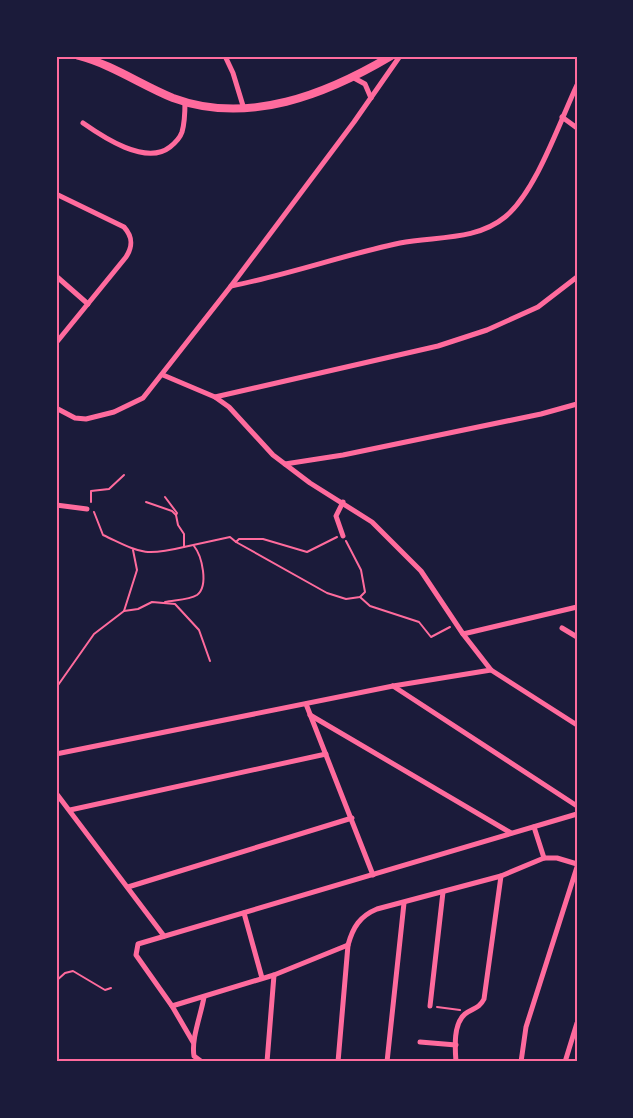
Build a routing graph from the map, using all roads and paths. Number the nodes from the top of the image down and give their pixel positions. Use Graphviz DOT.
graph roads {
  1 [pos="79,56"];
  2 [pos="225,56"];
  3 [pos="391,56"];
  4 [pos="400,56"];
  5 [pos="354,78"];
  6 [pos="577,85"];
  7 [pos="371,98"];
  8 [pos="185,101"];
  9 [pos="244,108"];
  10 [pos="562,117"];
  11 [pos="83,123"];
  12 [pos="577,128"];
  13 [pos="56,194"];
  14 [pos="56,276"];
  15 [pos="577,276"];
  16 [pos="231,286"];
  17 [pos="88,304"];
  18 [pos="56,343"];
  19 [pos="163,375"];
  20 [pos="214,397"];
  21 [pos="577,404"];
  22 [pos="56,408"];
  23 [pos="285,464"];
  24 [pos="124,475"];
  25 [pos="165,497"];
  26 [pos="146,502"];
  27 [pos="343,502"];
  28 [pos="56,505"];
  29 [pos="87,508"];
  30 [pos="176,515"];
  31 [pos="343,535"];
  32 [pos="236,542"];
  33 [pos="194,546"];
  34 [pos="184,547"];
  35 [pos="132,549"];
  36 [pos="360,597"];
  37 [pos="160,603"];
  38 [pos="577,607"];
  39 [pos="124,611"];
  40 [pos="456,624"];
  41 [pos="562,628"];
  42 [pos="463,634"];
  43 [pos="577,636"];
  44 [pos="210,661"];
  45 [pos="491,670"];
  46 [pos="393,686"];
  47 [pos="56,688"];
  48 [pos="306,704"];
  49 [pos="310,715"];
  50 [pos="577,725"];
  51 [pos="56,754"];
  52 [pos="326,754"];
  53 [pos="56,792"];
  54 [pos="577,806"];
  55 [pos="70,810"];
  56 [pos="577,814"];
  57 [pos="352,818"];
  58 [pos="534,827"];
  59 [pos="511,834"];
  60 [pos="544,858"];
  61 [pos="577,865"];
  62 [pos="373,875"];
  63 [pos="501,876"];
  64 [pos="128,887"];
  65 [pos="443,892"];
  66 [pos="404,903"];
  67 [pos="244,913"];
  68 [pos="164,936"];
  69 [pos="348,945"];
  70 [pos="274,975"];
  71 [pos="262,978"];
  72 [pos="56,981"];
  73 [pos="111,988"];
  74 [pos="204,997"];
  75 [pos="172,1006"];
  76 [pos="430,1006"];
  77 [pos="466,1013"];
  78 [pos="577,1023"];
  79 [pos="193,1042"];
  80 [pos="420,1042"];
  81 [pos="456,1045"];
  82 [pos="202,1062"];
  83 [pos="267,1062"];
  84 [pos="338,1062"];
  85 [pos="387,1062"];
  86 [pos="456,1062"];
  87 [pos="521,1062"];
  88 [pos="565,1062"];
  1 -- 8 [label="street"];
  2 -- 9 [label="street"];
  3 -- 5 [label="street"];
  4 -- 7 [label="street"];
  5 -- 7 [label="street"];
  5 -- 9 [label="street"];
  6 -- 10 [label="street"];
  7 -- 16 [label="street"];
  8 -- 9 [label="street"];
  8 -- 11 [label="street"];
  10 -- 12 [label="street"];
  10 -- 16 [label="street"];
  13 -- 17 [label="street"];
  14 -- 17 [label="street"];
  15 -- 20 [label="street"];
  16 -- 19 [label="street"];
  17 -- 18 [label="street"];
  19 -- 20 [label="street"];
  19 -- 22 [label="street"];
  20 -- 23 [label="street"];
  21 -- 23 [label="street"];
  23 -- 27 [label="street"];
  24 -- 35 [label="path"];
  25 -- 30 [label="path"];
  26 -- 30 [label="path"];
  27 -- 31 [label="street"];
  27 -- 40 [label="street"];
  28 -- 29 [label="street"];
  30 -- 34 [label="path"];
  31 -- 32 [label="path"];
  31 -- 36 [label="path"];
  32 -- 33 [label="path"];
  32 -- 36 [label="path"];
  33 -- 34 [label="path"];
  33 -- 37 [label="path"];
  34 -- 35 [label="path"];
  35 -- 39 [label="path"];
  36 -- 40 [label="path"];
  37 -- 39 [label="path"];
  37 -- 44 [label="path"];
  38 -- 42 [label="street"];
  39 -- 47 [label="path"];
  40 -- 42 [label="street"];
  41 -- 43 [label="street"];
  42 -- 45 [label="street"];
  45 -- 46 [label="street"];
  45 -- 50 [label="street"];
  46 -- 48 [label="street"];
  46 -- 54 [label="street"];
  48 -- 49 [label="street"];
  48 -- 51 [label="street"];
  49 -- 52 [label="street"];
  49 -- 59 [label="street"];
  52 -- 55 [label="street"];
  52 -- 57 [label="street"];
  53 -- 55 [label="street"];
  55 -- 64 [label="street"];
  56 -- 58 [label="street"];
  57 -- 62 [label="street"];
  57 -- 64 [label="street"];
  58 -- 59 [label="street"];
  58 -- 60 [label="street"];
  59 -- 62 [label="street"];
  60 -- 61 [label="street"];
  60 -- 63 [label="street"];
  61 -- 87 [label="street"];
  62 -- 67 [label="street"];
  63 -- 65 [label="street"];
  63 -- 77 [label="street"];
  64 -- 68 [label="street"];
  65 -- 66 [label="street"];
  65 -- 76 [label="street"];
  66 -- 69 [label="street"];
  66 -- 85 [label="street"];
  67 -- 68 [label="street"];
  67 -- 71 [label="street"];
  68 -- 75 [label="street"];
  69 -- 70 [label="street"];
  69 -- 84 [label="street"];
  70 -- 71 [label="street"];
  70 -- 83 [label="street"];
  71 -- 74 [label="street"];
  72 -- 73 [label="path"];
  74 -- 75 [label="street"];
  74 -- 79 [label="street"];
  75 -- 79 [label="street"];
  76 -- 77 [label="path"];
  77 -- 81 [label="street"];
  78 -- 88 [label="street"];
  79 -- 82 [label="street"];
  80 -- 81 [label="street"];
  81 -- 86 [label="street"];
}
